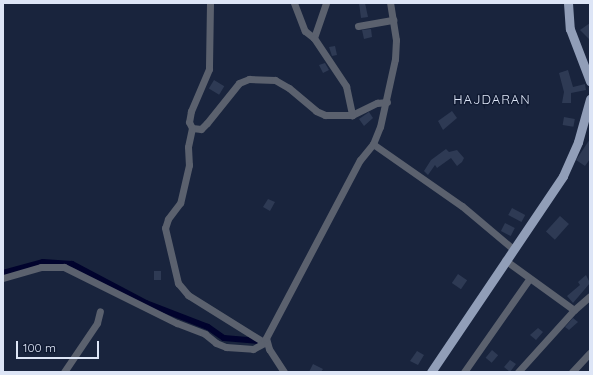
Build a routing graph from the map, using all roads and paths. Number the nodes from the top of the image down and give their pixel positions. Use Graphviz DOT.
graph roads {
  1 [pos="210,3"];
  2 [pos="294,3"];
  3 [pos="326,3"];
  4 [pos="390,3"];
  5 [pos="568,3"];
  6 [pos="393,20"];
  7 [pos="358,26"];
  8 [pos="314,38"];
  9 [pos="590,81"];
  10 [pos="387,102"];
  11 [pos="590,105"];
  12 [pos="352,115"];
  13 [pos="588,121"];
  14 [pos="192,128"];
  15 [pos="373,144"];
  16 [pos="513,248"];
  17 [pos="505,260"];
  18 [pos="3,278"];
  19 [pos="529,280"];
  20 [pos="590,296"];
  21 [pos="574,310"];
  22 [pos="100,311"];
  23 [pos="263,344"];
  24 [pos="590,353"];
  25 [pos="64,372"];
  26 [pos="284,372"];
  27 [pos="431,372"];
  28 [pos="464,372"];
  29 [pos="518,372"];
  30 [pos="572,372"];
  1 -- 14 [label="street"];
  2 -- 8 [label="street"];
  3 -- 8 [label="street"];
  4 -- 6 [label="street"];
  5 -- 9 [label="main road"];
  6 -- 7 [label="street"];
  6 -- 10 [label="street"];
  8 -- 12 [label="street"];
  10 -- 12 [label="street"];
  10 -- 15 [label="street"];
  11 -- 13 [label="main road"];
  12 -- 14 [label="street"];
  13 -- 16 [label="main road"];
  14 -- 23 [label="street"];
  15 -- 16 [label="street"];
  15 -- 23 [label="street"];
  16 -- 17 [label="main road"];
  17 -- 19 [label="street"];
  17 -- 27 [label="main road"];
  18 -- 23 [label="street"];
  19 -- 21 [label="street"];
  19 -- 28 [label="street"];
  20 -- 21 [label="street"];
  21 -- 29 [label="street"];
  22 -- 25 [label="street"];
  23 -- 26 [label="street"];
  24 -- 30 [label="street"];
}
